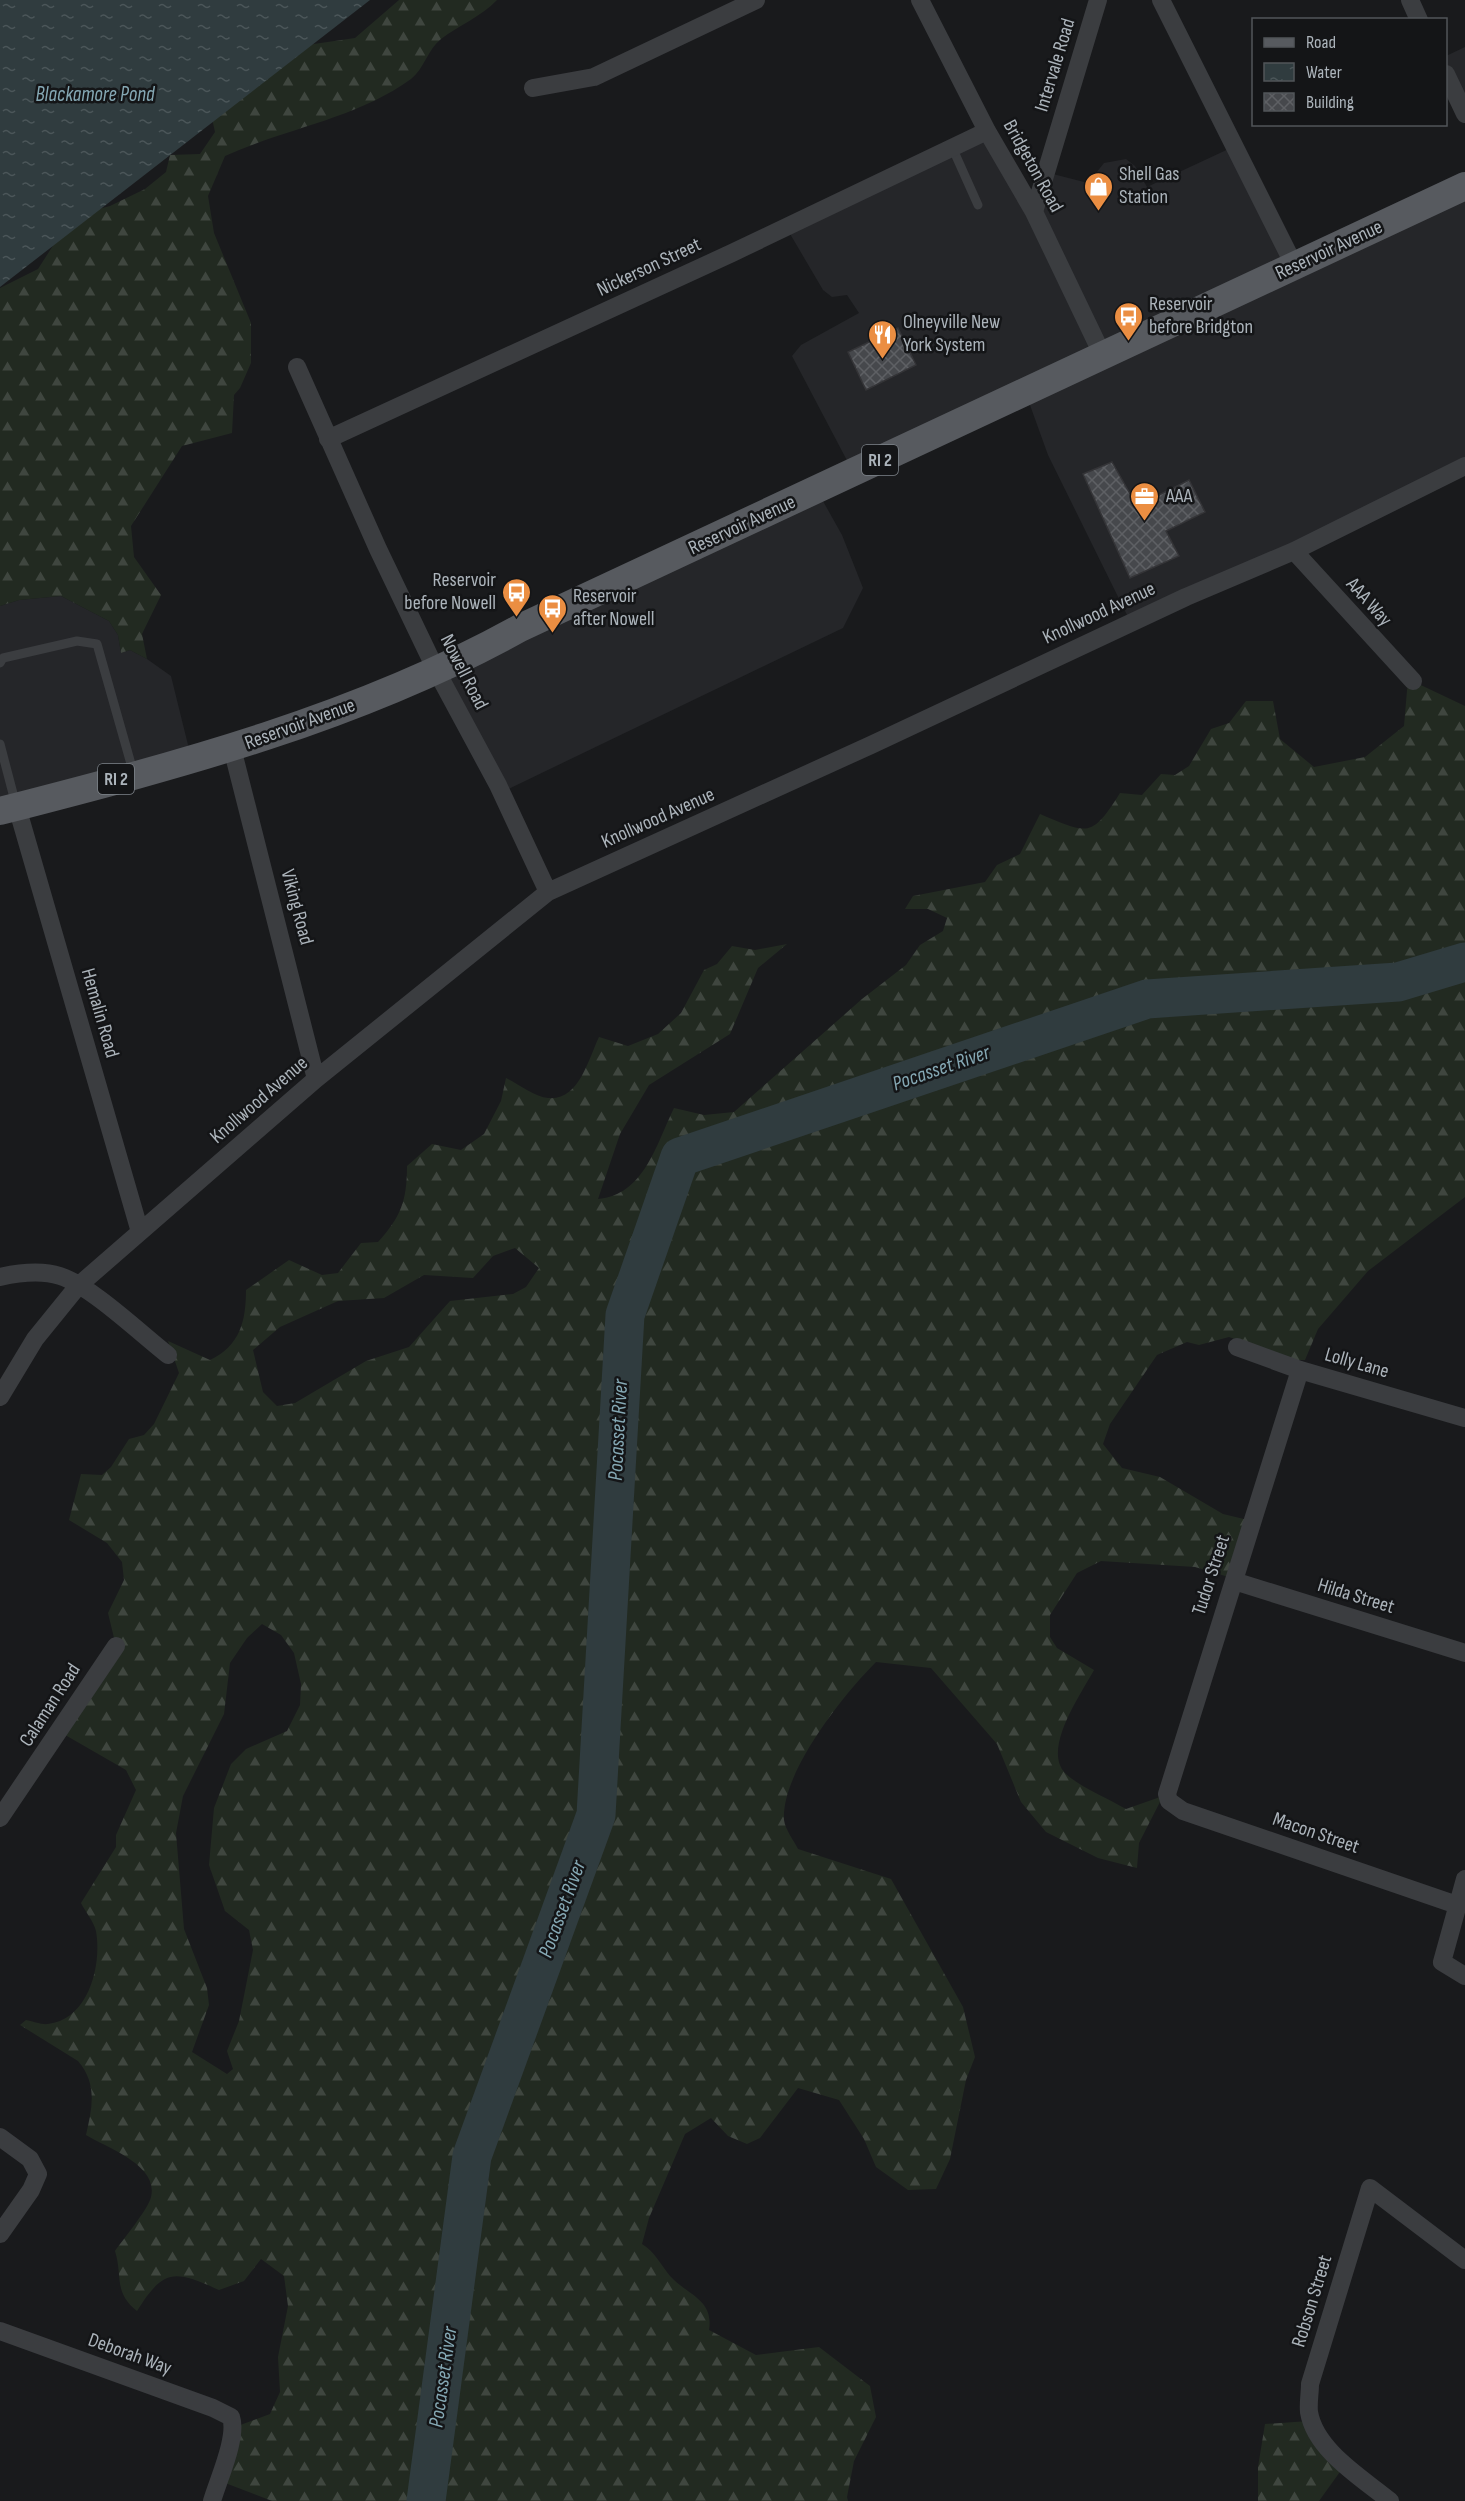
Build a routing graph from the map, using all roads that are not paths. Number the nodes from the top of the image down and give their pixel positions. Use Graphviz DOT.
graph roads {
  1 [pos="756,0"];
  2 [pos="920,0"];
  3 [pos="1098,0"];
  4 [pos="1161,0"];
  5 [pos="1410,0"];
  6 [pos="1418,18"];
  7 [pos="1447,76"];
  8 [pos="533,88"];
  9 [pos="1465,114"];
  10 [pos="987,131"];
  11 [pos="952,147"];
  12 [pos="1465,186"];
  13 [pos="978,205"];
  14 [pos="1034,212"];
  15 [pos="1295,267"];
  16 [pos="1103,356"];
  17 [pos="297,367"];
  18 [pos="328,439"];
  19 [pos="1465,466"];
  20 [pos="1294,551"];
  21 [pos="0,663"];
  22 [pos="436,670"];
  23 [pos="1413,681"];
  24 [pos="0,744"];
  25 [pos="232,748"];
  26 [pos="134,774"];
  27 [pos="8,809"];
  28 [pos="548,892"];
  29 [pos="316,1079"];
  30 [pos="140,1232"];
  31 [pos="0,1277"];
  32 [pos="84,1290"];
  33 [pos="1237,1347"];
  34 [pos="168,1356"];
  35 [pos="1300,1370"];
  36 [pos="0,1396"];
  37 [pos="1465,1418"];
  38 [pos="1234,1581"];
  39 [pos="116,1646"];
  40 [pos="1465,1653"];
  41 [pos="1167,1794"];
  42 [pos="0,1818"];
  43 [pos="1465,1879"];
  44 [pos="1456,1905"];
  45 [pos="1465,1976"];
  46 [pos="0,2137"];
  47 [pos="0,2234"];
  48 [pos="1465,2260"];
  49 [pos="2,2337"];
  50 [pos="212,2501"];
  51 [pos="1390,2501"];
  1 -- 8 [label="street"];
  2 -- 10 [label="street, Bridgeton Road"];
  3 -- 14 [label="street, Intervale Road"];
  4 -- 15 [label="street"];
  5 -- 6 [label="street"];
  7 -- 9 [label="street"];
  10 -- 11 [label="street, Nickerson Street"];
  10 -- 14 [label="street, Bridgeton Road"];
  11 -- 13 [label="lane"];
  11 -- 18 [label="street, Nickerson Street"];
  12 -- 15 [label="main road, Reservoir Avenue / RI 2"];
  14 -- 16 [label="street, Bridgeton Road"];
  15 -- 16 [label="main road, Reservoir Avenue / RI 2"];
  16 -- 22 [label="main road, Reservoir Avenue / RI 2"];
  17 -- 18 [label="street, Nowell Road"];
  18 -- 22 [label="street, Nowell Road"];
  19 -- 20 [label="street, Knollwood Avenue"];
  20 -- 23 [label="street, AAA Way"];
  20 -- 28 [label="street, Knollwood Avenue"];
  21 -- 26 [label="lane"];
  22 -- 25 [label="main road, Reservoir Avenue / RI 2"];
  22 -- 28 [label="street, Nowell Road"];
  24 -- 27 [label="lane"];
  25 -- 26 [label="main road, Reservoir Avenue / RI 2"];
  25 -- 29 [label="street, Viking Road"];
  26 -- 27 [label="main road, Reservoir Avenue / RI 2"];
  27 -- 30 [label="street, Hemalin Road"];
  28 -- 29 [label="street, Knollwood Avenue"];
  29 -- 30 [label="street, Knollwood Avenue"];
  30 -- 32 [label="street, Knollwood Avenue"];
  31 -- 32 [label="street"];
  32 -- 34 [label="street"];
  32 -- 36 [label="street, Knollwood Avenue"];
  33 -- 35 [label="street, Lolly Lane"];
  35 -- 37 [label="street, Lolly Lane"];
  35 -- 38 [label="street, Tudor Street"];
  38 -- 40 [label="street, Hilda Street"];
  38 -- 41 [label="street, Tudor Street"];
  39 -- 42 [label="street, Calaman Road"];
  41 -- 44 [label="street, Macon Street"];
  43 -- 44 [label="street"];
  44 -- 45 [label="street"];
  46 -- 47 [label="street"];
  48 -- 51 [label="street, Robson Street"];
  49 -- 50 [label="street, Deborah Way"];
}
